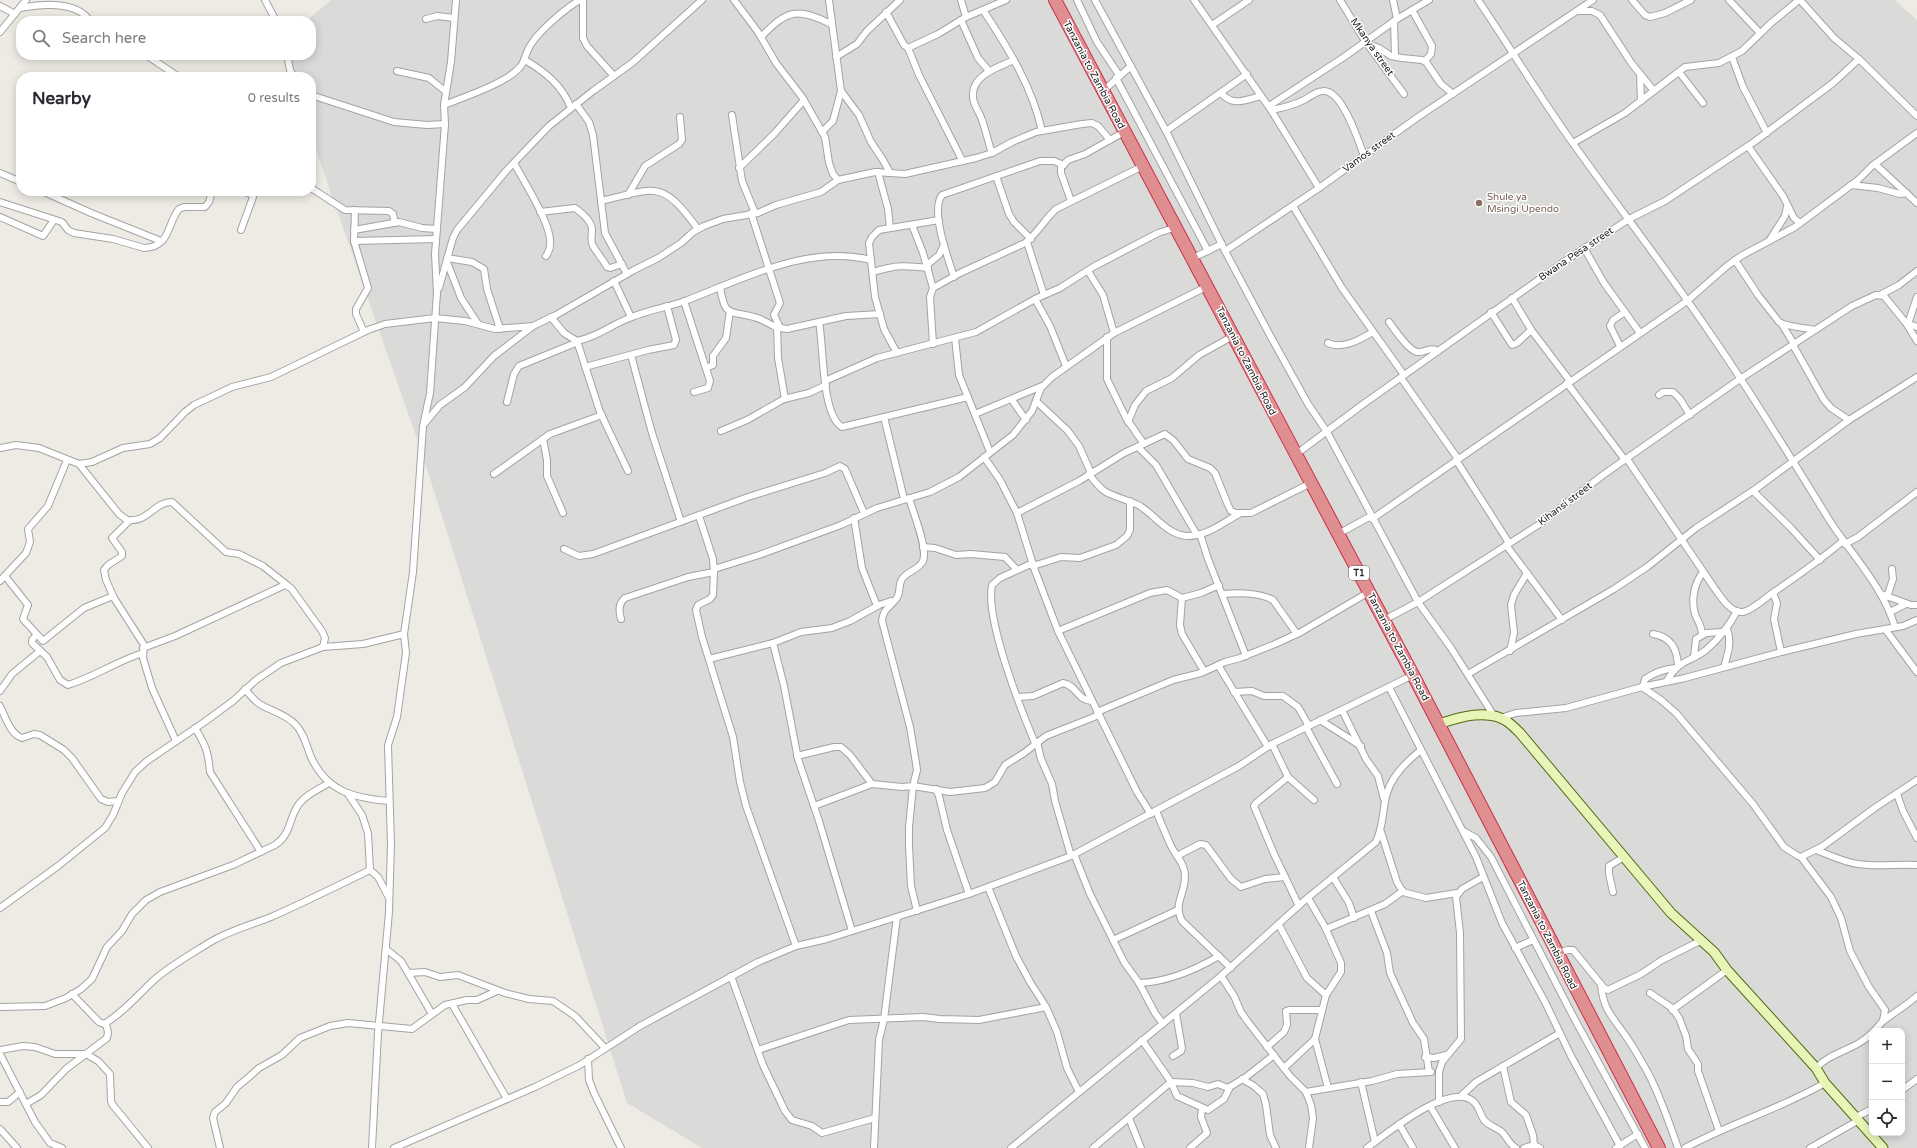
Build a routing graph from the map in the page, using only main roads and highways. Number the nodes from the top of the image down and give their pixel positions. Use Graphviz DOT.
graph roads {
  1 [pos="1055,0"];
  2 [pos="1659,1148"];
  1 -- 2 [label="highway, Tanzania to Zambia Road / T1"];
}
